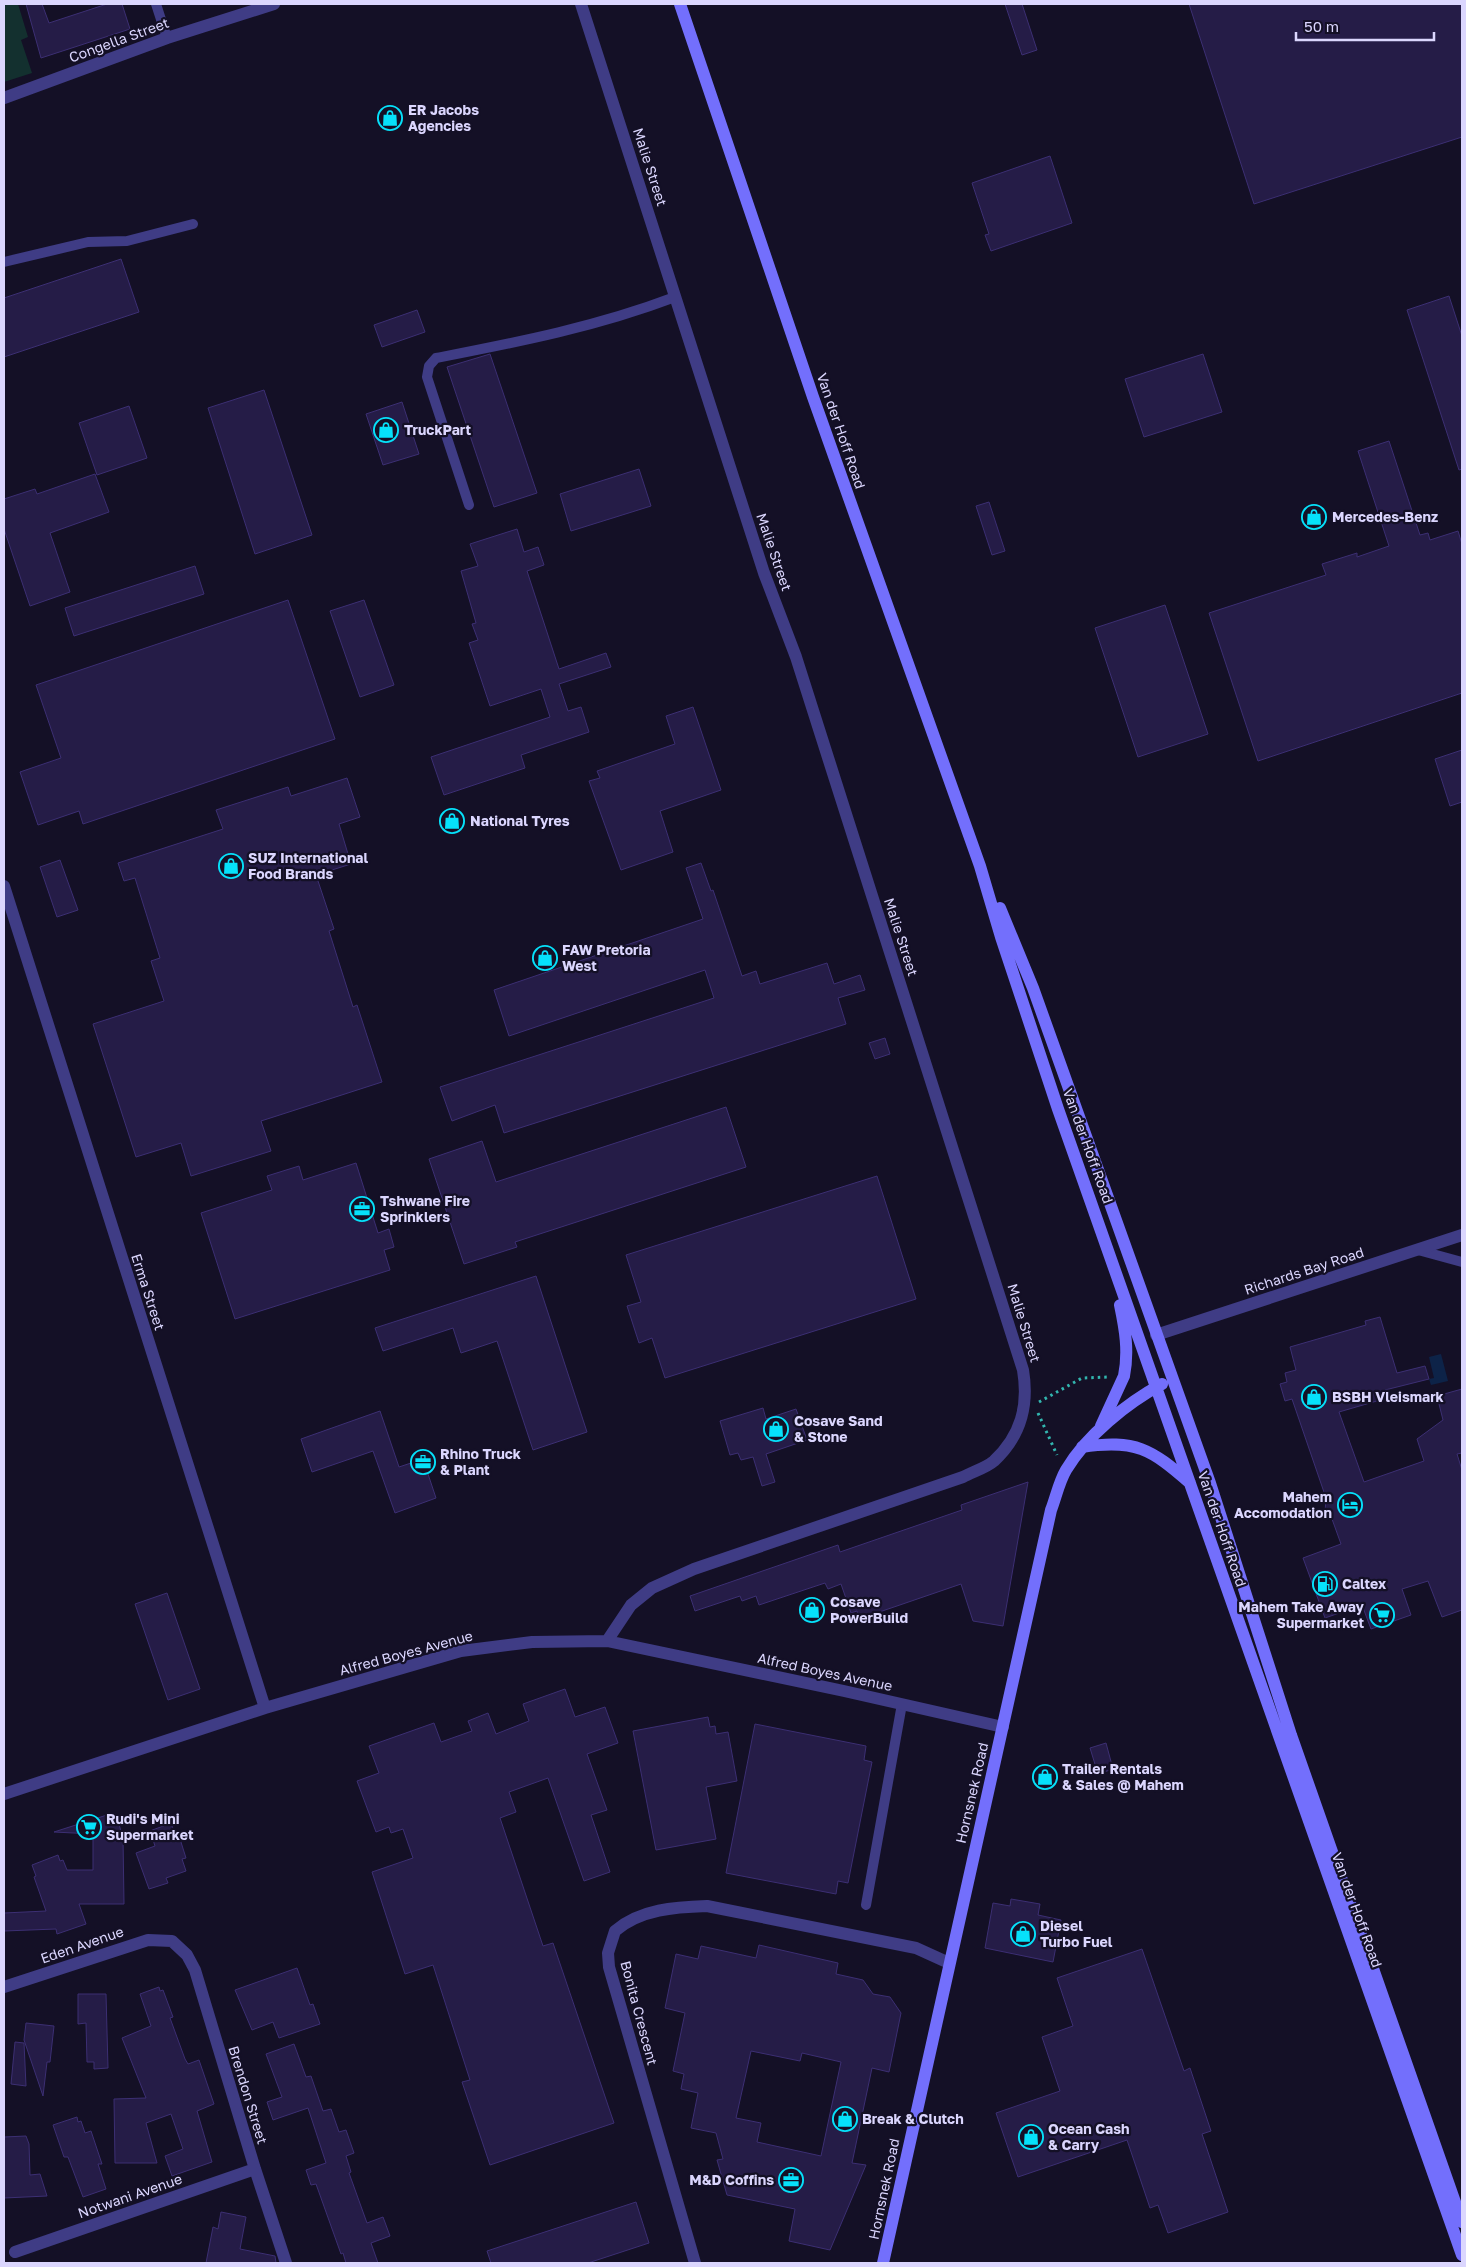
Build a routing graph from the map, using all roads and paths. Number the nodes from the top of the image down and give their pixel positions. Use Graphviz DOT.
graph roads {
  1 [pos="156,4"];
  2 [pos="274,4"];
  3 [pos="581,4"];
  4 [pos="680,4"];
  5 [pos="167,38"];
  6 [pos="4,98"];
  7 [pos="194,224"];
  8 [pos="4,262"];
  9 [pos="675,297"];
  10 [pos="469,505"];
  11 [pos="980,866"];
  12 [pos="4,886"];
  13 [pos="1462,1235"];
  14 [pos="1418,1250"];
  15 [pos="1110,1252"];
  16 [pos="1462,1262"];
  17 [pos="1156,1335"];
  18 [pos="1124,1376"];
  19 [pos="1172,1378"];
  20 [pos="1156,1388"];
  21 [pos="1099,1428"];
  22 [pos="1082,1447"];
  23 [pos="1065,1472"];
  24 [pos="1192,1485"];
  25 [pos="1229,1545"];
  26 [pos="1214,1552"];
  27 [pos="607,1641"];
  28 [pos="902,1704"];
  29 [pos="265,1708"];
  30 [pos="1003,1727"];
  31 [pos="4,1794"];
  32 [pos="866,1905"];
  33 [pos="172,1941"];
  34 [pos="949,1963"];
  35 [pos="4,1988"];
  36 [pos="255,2169"];
  37 [pos="1462,2222"];
  38 [pos="15,2252"];
  39 [pos="1462,2255"];
  40 [pos="286,2263"];
  41 [pos="695,2263"];
  42 [pos="883,2263"];
  1 -- 5 [label="lane"];
  2 -- 5 [label="street, Congella Street"];
  3 -- 9 [label="street, Malie Street"];
  4 -- 11 [label="main road, Van der Hoff Road"];
  5 -- 6 [label="street, Congella Street"];
  7 -- 8 [label="lane"];
  9 -- 10 [label="lane"];
  9 -- 27 [label="street, Malie Street"];
  11 -- 15 [label="main road, Van der Hoff Road"];
  11 -- 17 [label="main road, Van der Hoff Road"];
  12 -- 29 [label="street, Erma Street"];
  13 -- 14 [label="street, Richards Bay Road"];
  14 -- 16 [label="lane"];
  14 -- 17 [label="street, Richards Bay Road"];
  15 -- 18 [label="main road"];
  15 -- 20 [label="main road, Van der Hoff Road"];
  17 -- 19 [label="main road, Van der Hoff Road"];
  18 -- 21 [label="main road"];
  18 -- 23 [label="path"];
  19 -- 20 [label="main road, Hornsnek Road"];
  19 -- 25 [label="main road, Van der Hoff Road"];
  20 -- 21 [label="main road, Hornsnek Road"];
  20 -- 24 [label="main road, Van der Hoff Road"];
  21 -- 22 [label="main road, Hornsnek Road"];
  22 -- 23 [label="main road, Hornsnek Road"];
  22 -- 24 [label="main road"];
  23 -- 30 [label="main road, Hornsnek Road"];
  24 -- 26 [label="main road, Van der Hoff Road"];
  25 -- 26 [label="lane"];
  25 -- 37 [label="main road, Van der Hoff Road"];
  26 -- 39 [label="main road, Van der Hoff Road"];
  27 -- 28 [label="street, Alfred Boyes Avenue"];
  27 -- 29 [label="street, Alfred Boyes Avenue"];
  28 -- 30 [label="street, Alfred Boyes Avenue"];
  28 -- 32 [label="lane"];
  29 -- 31 [label="street, Alfred Boyes Avenue"];
  30 -- 34 [label="main road, Hornsnek Road"];
  33 -- 35 [label="street, Eden Avenue"];
  33 -- 36 [label="street, Brendon Street"];
  34 -- 41 [label="street, Bonita Crescent"];
  34 -- 42 [label="main road, Hornsnek Road"];
  36 -- 38 [label="street, Notwani Avenue"];
  36 -- 40 [label="street, Brendon Street"];
}
